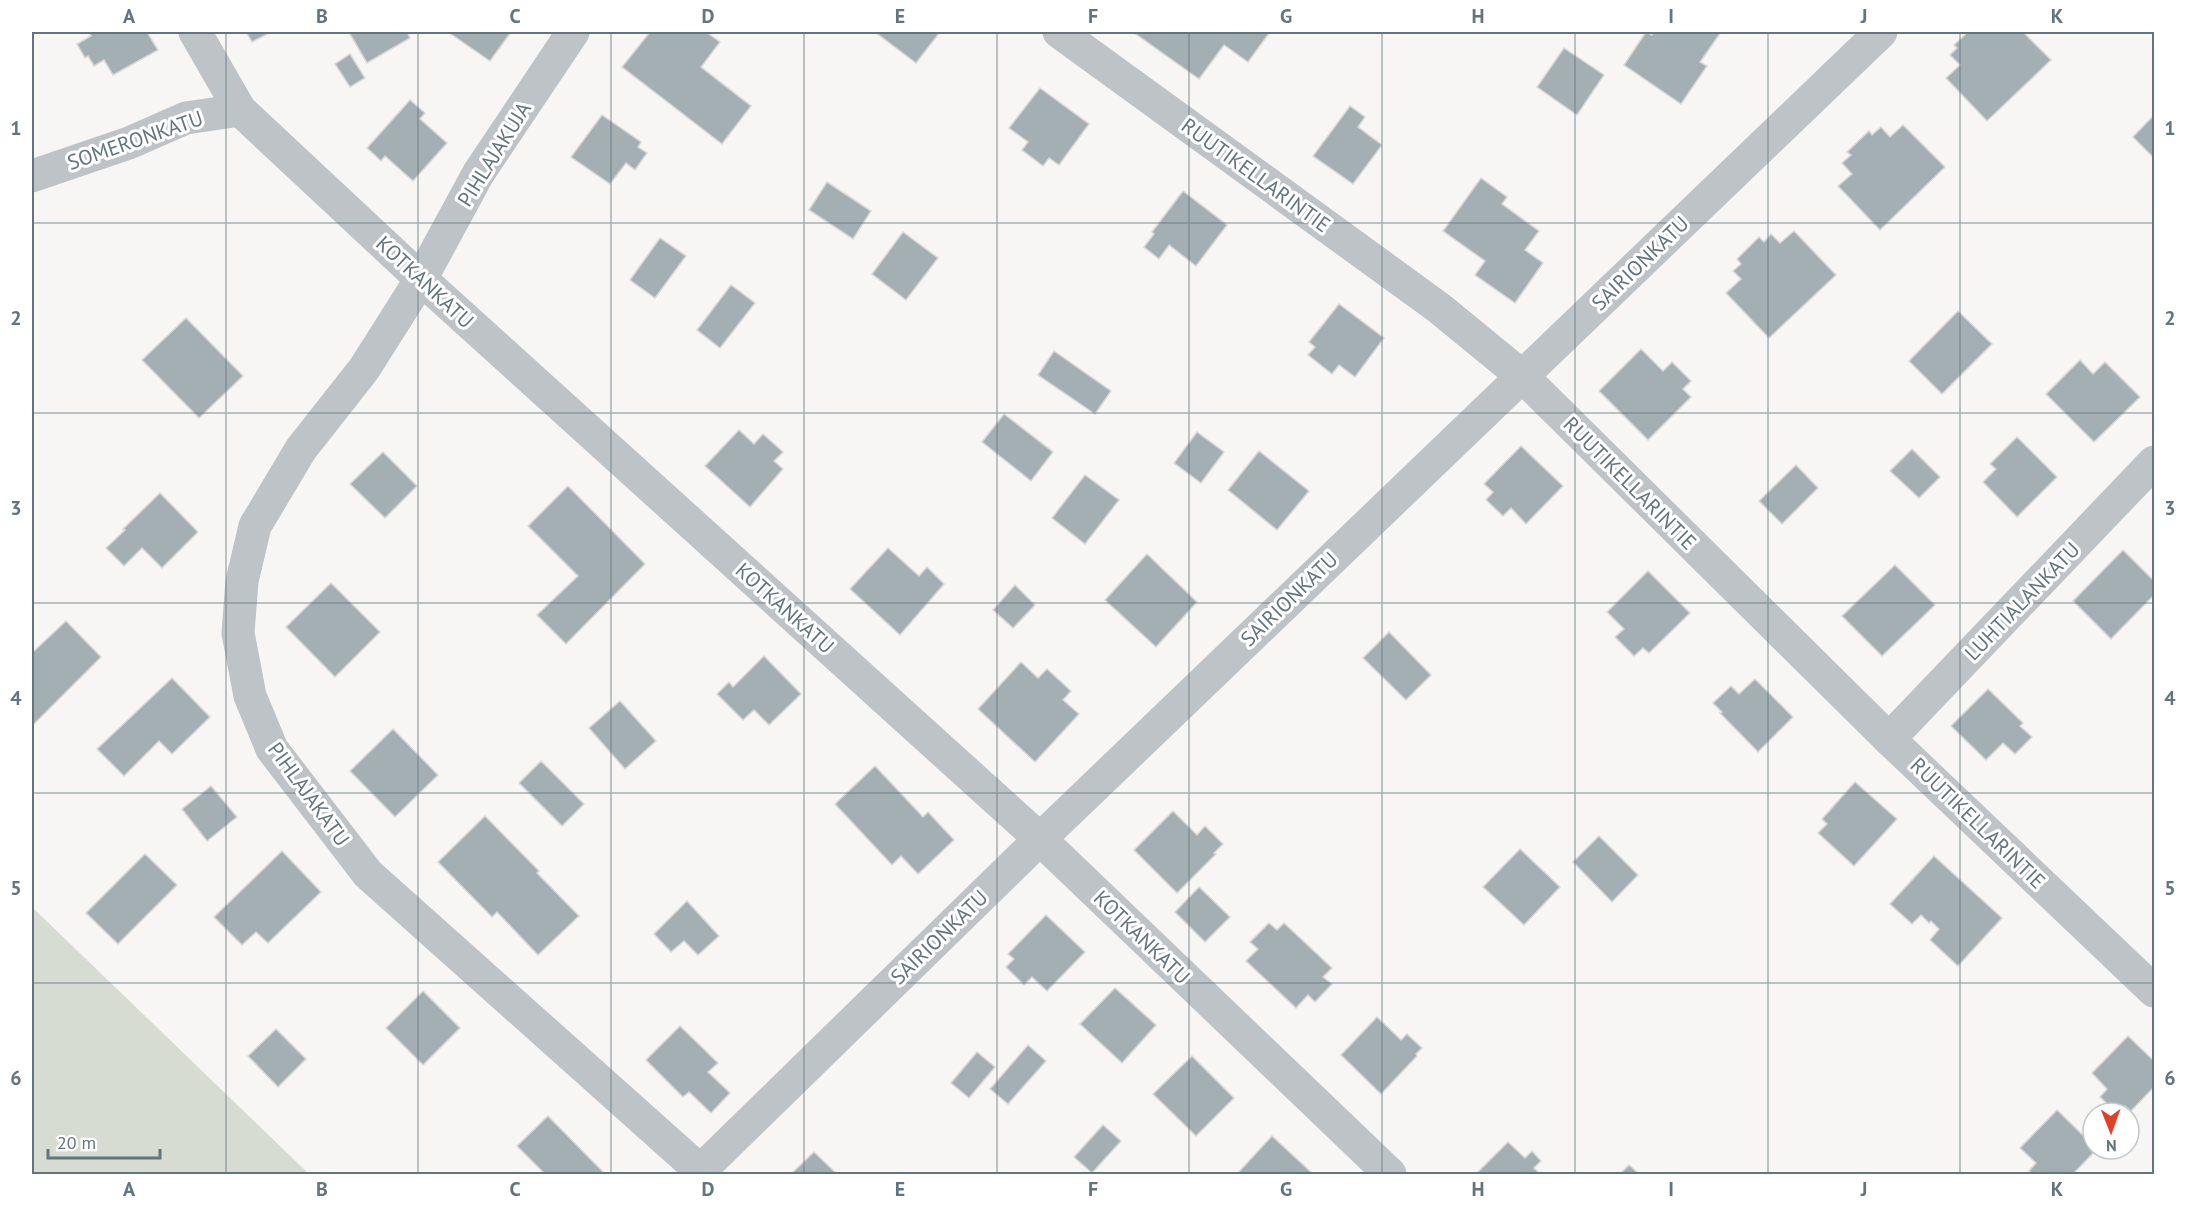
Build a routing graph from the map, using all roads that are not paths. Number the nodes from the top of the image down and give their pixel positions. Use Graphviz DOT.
graph roads {
  1 [pos="195,32"];
  2 [pos="573,32"];
  3 [pos="1059,32"];
  4 [pos="1881,32"];
  5 [pos="240,110"];
  6 [pos="32,176"];
  7 [pos="421,279"];
  8 [pos="1522,376"];
  9 [pos="2154,462"];
  10 [pos="1889,739"];
  11 [pos="1040,839"];
  12 [pos="2154,991"];
  13 [pos="702,1173"];
  14 [pos="1390,1174"];
  1 -- 5 [label="street, KOTKANKATU"];
  2 -- 7 [label="street, PIHLAJAKUJA"];
  3 -- 8 [label="street, RUUTIKELLARINTIE"];
  4 -- 8 [label="street, SAIRIONKATU"];
  5 -- 6 [label="street, SOMERONKATU"];
  5 -- 7 [label="street, KOTKANKATU"];
  7 -- 11 [label="street, KOTKANKATU"];
  7 -- 13 [label="street, PIHLAJAKATU"];
  8 -- 10 [label="street, RUUTIKELLARINTIE"];
  8 -- 11 [label="street, SAIRIONKATU"];
  9 -- 10 [label="street, LUHTIALANKATU"];
  10 -- 12 [label="street, RUUTIKELLARINTIE"];
  11 -- 13 [label="street, SAIRIONKATU"];
  11 -- 14 [label="street, KOTKANKATU"];
}
